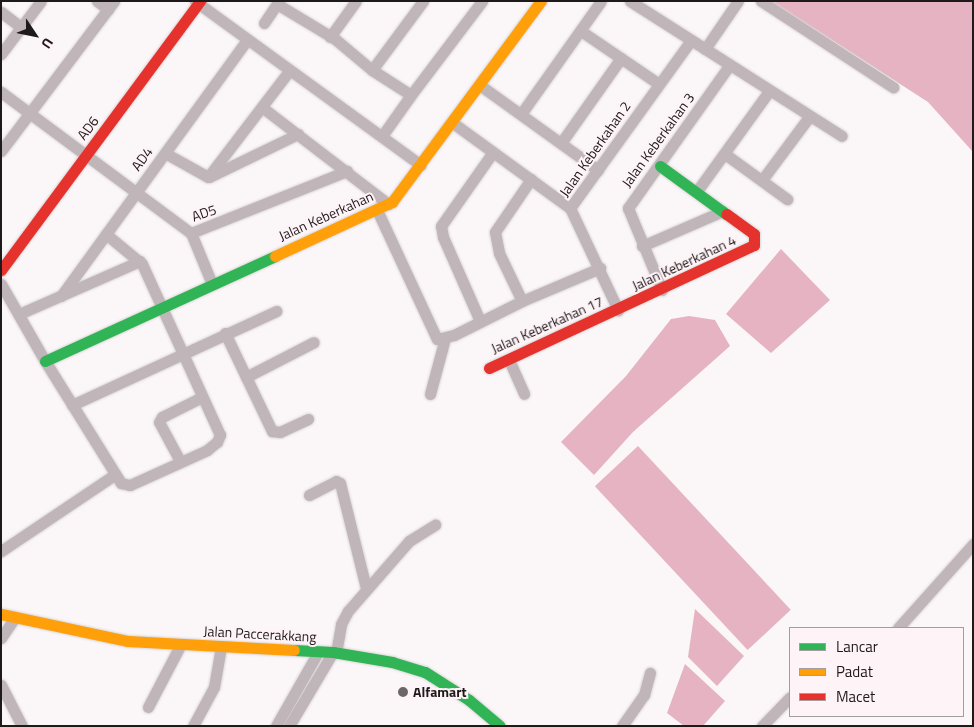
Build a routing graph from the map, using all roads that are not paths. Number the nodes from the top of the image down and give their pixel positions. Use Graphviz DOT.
graph roads {
  1 [pos="41,1"];
  2 [pos="97,1"];
  3 [pos="356,1"];
  4 [pos="423,1"];
  5 [pos="482,1"];
  6 [pos="601,1"];
  7 [pos="630,1"];
  8 [pos="738,1"];
  9 [pos="761,1"];
  10 [pos="198,2"];
  11 [pos="278,3"];
  12 [pos="537,3"];
  13 [pos="111,5"];
  14 [pos="1,12"];
  15 [pos="264,23"];
  16 [pos="21,26"];
  17 [pos="581,31"];
  18 [pos="330,37"];
  19 [pos="247,40"];
  20 [pos="691,40"];
  21 [pos="705,49"];
  22 [pos="1,54"];
  23 [pos="621,58"];
  24 [pos="729,66"];
  25 [pos="372,70"];
  26 [pos="289,72"];
  27 [pos="659,84"];
  28 [pos="481,86"];
  29 [pos="893,87"];
  30 [pos="769,91"];
  31 [pos="1,92"];
  32 [pos="411,95"];
  33 [pos="263,108"];
  34 [pos="29,114"];
  35 [pos="521,114"];
  36 [pos="809,117"];
  37 [pos="453,123"];
  38 [pos="298,134"];
  39 [pos="382,136"];
  40 [pos="842,136"];
  41 [pos="561,143"];
  42 [pos="1,151"];
  43 [pos="493,152"];
  44 [pos="164,153"];
  45 [pos="725,154"];
  46 [pos="85,156"];
  47 [pos="422,165"];
  48 [pos="660,166"];
  49 [pos="598,170"];
  50 [pos="347,171"];
  51 [pos="208,177"];
  52 [pos="531,179"];
  53 [pos="762,180"];
  54 [pos="697,191"];
  55 [pos="136,192"];
  56 [pos="787,199"];
  57 [pos="388,204"];
  58 [pos="570,208"];
  59 [pos="376,210"];
  60 [pos="723,211"];
  61 [pos="106,234"];
  62 [pos="191,234"];
  63 [pos="642,246"];
  64 [pos="140,261"];
  65 [pos="600,268"];
  66 [pos="1,270"];
  67 [pos="1,284"];
  68 [pos="212,284"];
  69 [pos="662,290"];
  70 [pos="61,296"];
  71 [pos="522,301"];
  72 [pos="161,307"];
  73 [pos="618,310"];
  74 [pos="276,311"];
  75 [pos="19,314"];
  76 [pos="480,321"];
  77 [pos="225,333"];
  78 [pos="445,338"];
  79 [pos="314,342"];
  80 [pos="183,354"];
  81 [pos="509,360"];
  82 [pos="45,361"];
  83 [pos="489,368"];
  84 [pos="246,377"];
  85 [pos="430,394"];
  86 [pos="524,394"];
  87 [pos="202,397"];
  88 [pos="72,405"];
  89 [pos="308,419"];
  90 [pos="180,461"];
  91 [pos="114,475"];
  92 [pos="309,495"];
  93 [pos="435,525"];
  94 [pos="973,544"];
  95 [pos="2,549"];
  96 [pos="366,588"];
  97 [pos="1,614"];
  98 [pos="15,617"];
  99 [pos="899,627"];
  100 [pos="1,638"];
  101 [pos="180,644"];
  102 [pos="221,647"];
  103 [pos="318,652"];
  104 [pos="335,652"];
  105 [pos="650,673"];
  106 [pos="1,685"];
  107 [pos="789,698"];
  108 [pos="148,707"];
  109 [pos="22,726"];
  110 [pos="193,726"];
  111 [pos="276,726"];
  112 [pos="290,726"];
  113 [pos="500,726"];
  114 [pos="622,726"];
  115 [pos="762,726"];
  1 -- 16 [label="street"];
  2 -- 13 [label="street"];
  3 -- 18 [label="street"];
  4 -- 25 [label="street"];
  5 -- 32 [label="street"];
  6 -- 17 [label="street"];
  7 -- 20 [label="street"];
  8 -- 21 [label="street"];
  9 -- 29 [label="street"];
  10 -- 19 [label="street"];
  10 -- 46 [label="street, AD6"];
  11 -- 15 [label="street"];
  11 -- 18 [label="street"];
  12 -- 28 [label="street, Jalan Keberkahan"];
  13 -- 34 [label="street"];
  14 -- 16 [label="street"];
  16 -- 22 [label="street"];
  17 -- 23 [label="street"];
  17 -- 35 [label="street"];
  18 -- 25 [label="street"];
  19 -- 26 [label="street"];
  19 -- 44 [label="street, AD4"];
  20 -- 21 [label="street"];
  20 -- 27 [label="street, Jalan Keberkahan 2"];
  21 -- 24 [label="street"];
  23 -- 27 [label="street"];
  23 -- 41 [label="street"];
  24 -- 30 [label="street"];
  24 -- 48 [label="street, Jalan Keberkahan 3"];
  25 -- 32 [label="street"];
  26 -- 33 [label="street"];
  26 -- 39 [label="street"];
  27 -- 49 [label="street, Jalan Keberkahan 2"];
  28 -- 35 [label="street"];
  28 -- 37 [label="street, Jalan Keberkahan"];
  30 -- 36 [label="street"];
  30 -- 45 [label="street"];
  31 -- 34 [label="street, AD5"];
  32 -- 39 [label="street"];
  33 -- 38 [label="street"];
  33 -- 51 [label="street"];
  34 -- 42 [label="street"];
  34 -- 46 [label="street, AD5"];
  35 -- 41 [label="street"];
  36 -- 40 [label="street"];
  36 -- 53 [label="street"];
  37 -- 43 [label="street"];
  37 -- 47 [label="street, Jalan Keberkahan"];
  38 -- 50 [label="street"];
  38 -- 51 [label="street"];
  39 -- 47 [label="street"];
  41 -- 49 [label="street"];
  43 -- 52 [label="street"];
  43 -- 76 [label="street"];
  44 -- 51 [label="street"];
  44 -- 55 [label="street, AD4"];
  45 -- 53 [label="street"];
  45 -- 54 [label="street"];
  46 -- 55 [label="street, AD5"];
  46 -- 66 [label="street, AD6"];
  47 -- 57 [label="street, Jalan Keberkahan"];
  48 -- 54 [label="street, Jalan Keberkahan 4"];
  48 -- 63 [label="street, Jalan Keberkahan 3"];
  49 -- 58 [label="street, Jalan Keberkahan 2"];
  50 -- 57 [label="street"];
  50 -- 62 [label="street, AD5"];
  52 -- 58 [label="street"];
  52 -- 71 [label="street"];
  53 -- 56 [label="street"];
  54 -- 60 [label="street, Jalan Keberkahan 4"];
  55 -- 61 [label="street, AD4"];
  55 -- 62 [label="street, AD5"];
  57 -- 59 [label="street, Jalan Keberkahan"];
  58 -- 65 [label="street, Jalan Keberkahan 2"];
  59 -- 68 [label="street, Jalan Keberkahan"];
  59 -- 78 [label="street"];
  60 -- 63 [label="street"];
  60 -- 69 [label="street, Jalan Keberkahan 4"];
  61 -- 64 [label="street"];
  61 -- 70 [label="street, AD4"];
  62 -- 68 [label="street"];
  63 -- 69 [label="street, Jalan Keberkahan 3"];
  64 -- 70 [label="street"];
  64 -- 72 [label="street"];
  65 -- 71 [label="street"];
  65 -- 73 [label="street, Jalan Keberkahan 2"];
  67 -- 75 [label="street"];
  68 -- 72 [label="street, Jalan Keberkahan"];
  69 -- 73 [label="street, Jalan Keberkahan 4"];
  70 -- 75 [label="street"];
  71 -- 76 [label="street"];
  72 -- 80 [label="street"];
  72 -- 82 [label="street, Jalan Keberkahan"];
  73 -- 81 [label="street, Jalan Keberkahan 17"];
  74 -- 77 [label="street"];
  75 -- 82 [label="street"];
  76 -- 78 [label="street"];
  77 -- 80 [label="street"];
  77 -- 84 [label="street"];
  78 -- 85 [label="street"];
  79 -- 84 [label="street"];
  80 -- 87 [label="street"];
  80 -- 88 [label="street"];
  81 -- 83 [label="street, Jalan Keberkahan 17"];
  81 -- 86 [label="street"];
  82 -- 88 [label="street"];
  84 -- 89 [label="street"];
  87 -- 90 [label="street"];
  87 -- 90 [label="street"];
  88 -- 91 [label="street"];
  90 -- 91 [label="street"];
  91 -- 95 [label="street"];
  92 -- 96 [label="street"];
  93 -- 96 [label="street"];
  94 -- 99 [label="street"];
  96 -- 104 [label="street"];
  97 -- 98 [label="street, Jalan Paccerakkang"];
  98 -- 100 [label="street"];
  98 -- 101 [label="street, Jalan Paccerakkang"];
  101 -- 102 [label="street, Jalan Paccerakkang"];
  101 -- 108 [label="street"];
  102 -- 103 [label="street, Jalan Paccerakkang"];
  102 -- 110 [label="street"];
  103 -- 104 [label="street, Jalan Paccerakkang"];
  103 -- 111 [label="street"];
  104 -- 112 [label="street"];
  104 -- 113 [label="street, Jalan Paccerakkang"];
  105 -- 114 [label="street"];
  106 -- 109 [label="street"];
  107 -- 115 [label="street"];
}
